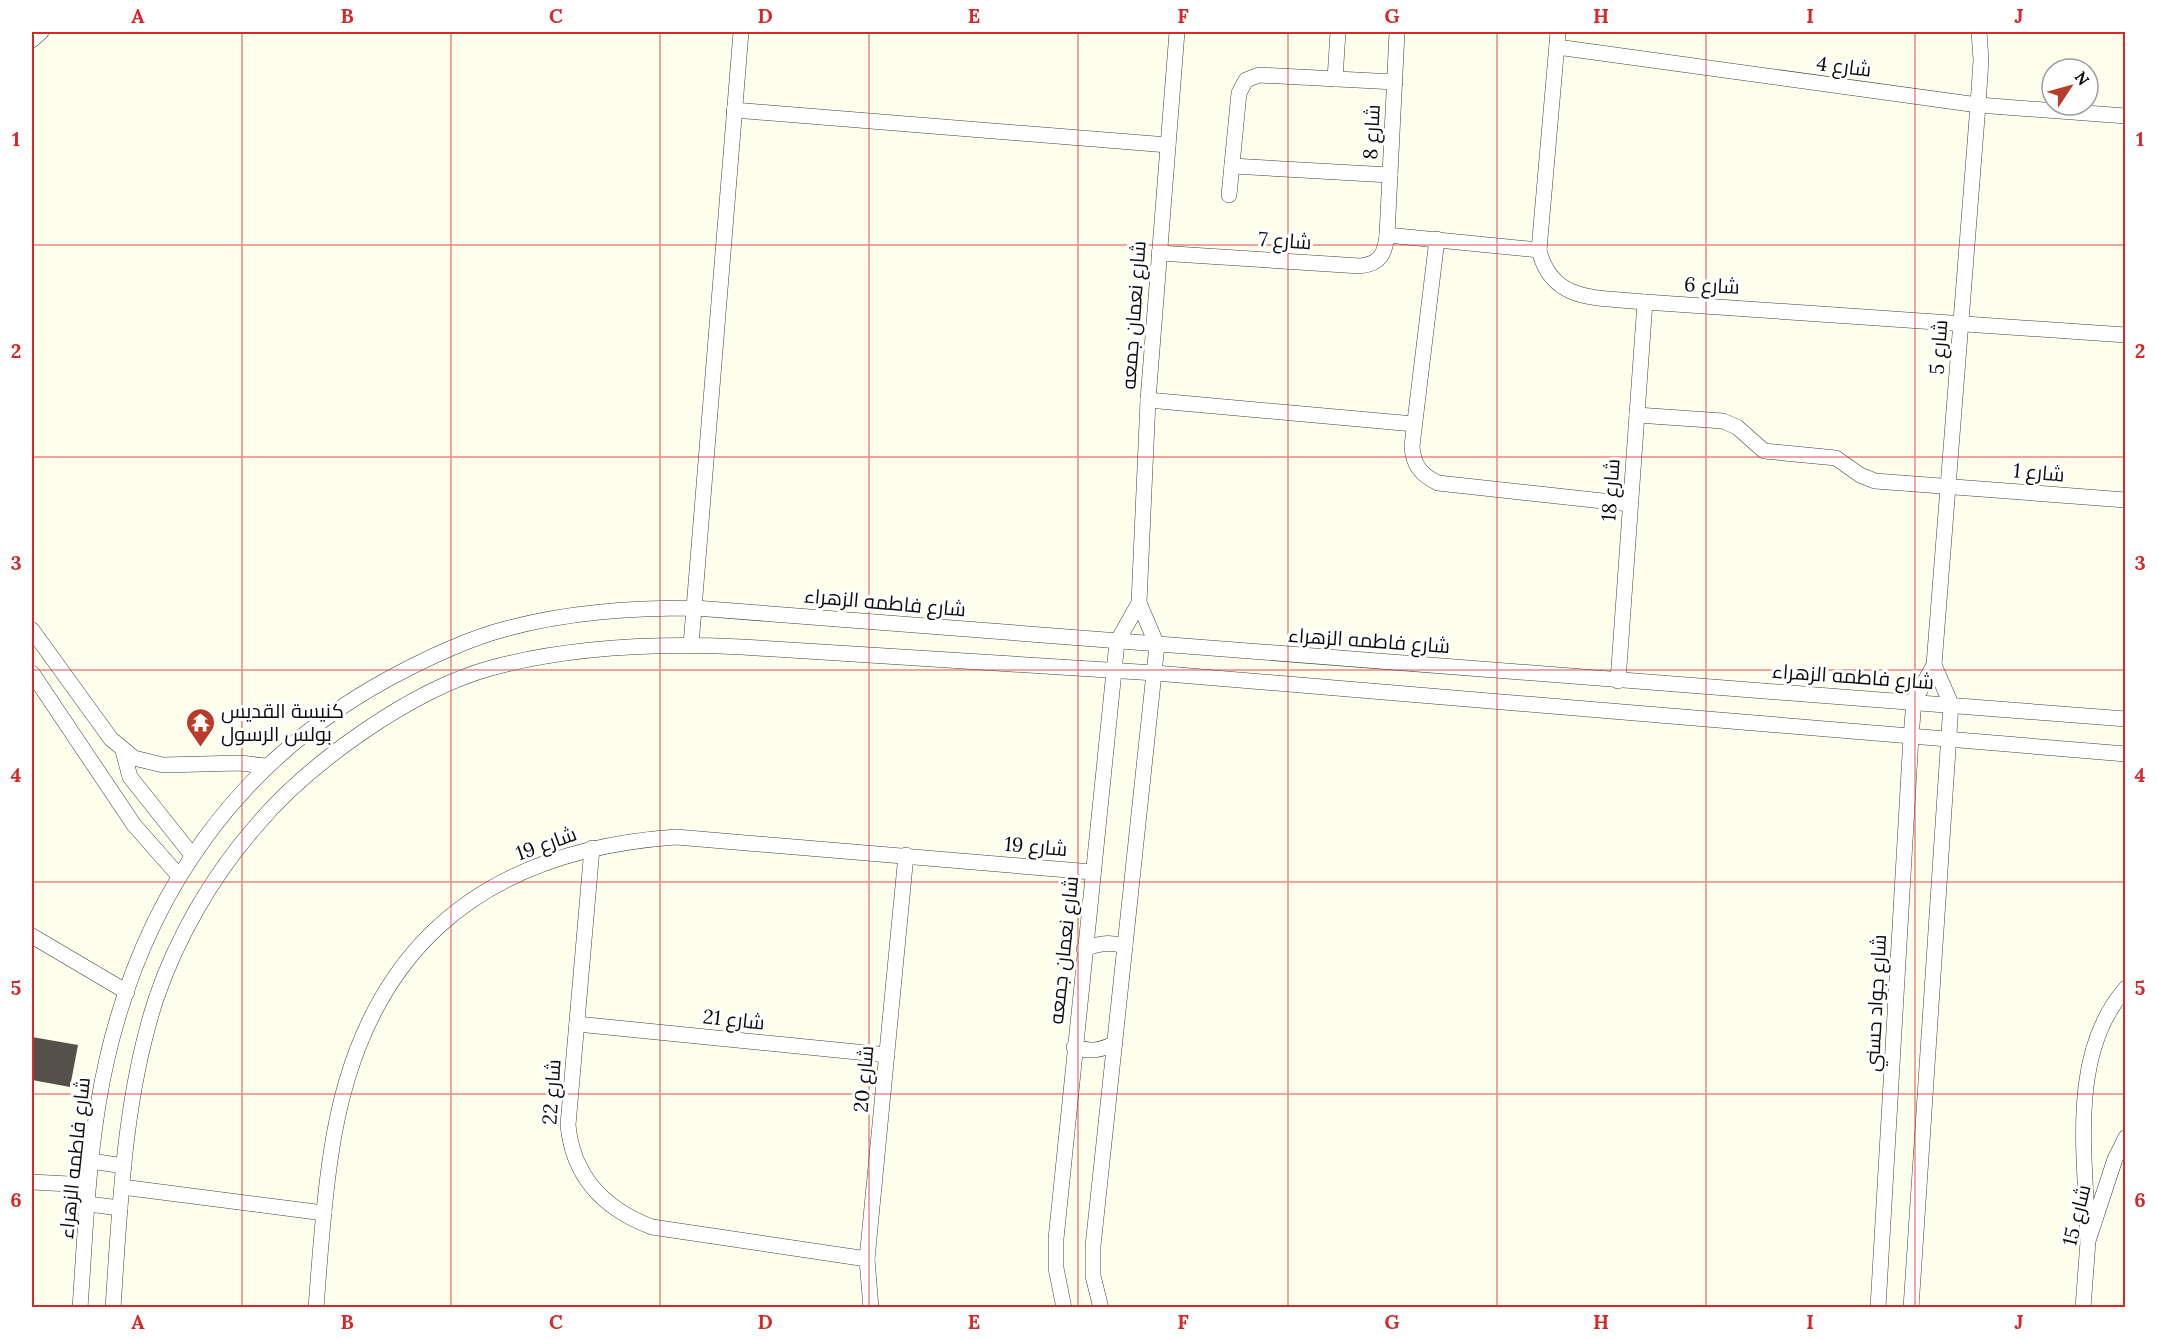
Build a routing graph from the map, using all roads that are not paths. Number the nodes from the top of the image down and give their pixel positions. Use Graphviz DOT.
graph roads {
  1 [pos="41,32"];
  2 [pos="741,32"];
  3 [pos="1177,32"];
  4 [pos="1338,32"];
  5 [pos="1397,32"];
  6 [pos="1979,32"];
  7 [pos="1558,39"];
  8 [pos="32,40"];
  9 [pos="1335,79"];
  10 [pos="1395,82"];
  11 [pos="1978,105"];
  12 [pos="734,110"];
  13 [pos="2126,116"];
  14 [pos="1168,145"];
  15 [pos="1232,166"];
  16 [pos="1390,175"];
  17 [pos="1230,195"];
  18 [pos="1387,235"];
  19 [pos="1437,239"];
  20 [pos="1539,250"];
  21 [pos="1159,253"];
  22 [pos="1645,302"];
  23 [pos="1961,323"];
  24 [pos="2126,335"];
  25 [pos="1148,400"];
  26 [pos="1637,415"];
  27 [pos="1414,424"];
  28 [pos="1948,485"];
  29 [pos="2126,500"];
  30 [pos="1630,504"];
  31 [pos="1139,603"];
  32 [pos="695,608"];
  33 [pos="32,630"];
  34 [pos="1117,642"];
  35 [pos="692,645"];
  36 [pos="1158,645"];
  37 [pos="1934,665"];
  38 [pos="1114,671"];
  39 [pos="32,673"];
  40 [pos="1155,673"];
  41 [pos="1618,681"];
  42 [pos="1914,701"];
  43 [pos="1951,704"];
  44 [pos="2126,719"];
  45 [pos="1911,737"];
  46 [pos="1948,741"];
  47 [pos="123,751"];
  48 [pos="2126,754"];
  49 [pos="265,766"];
  50 [pos="592,848"];
  51 [pos="192,855"];
  52 [pos="906,855"];
  53 [pos="1092,872"];
  54 [pos="179,876"];
  55 [pos="32,936"];
  56 [pos="1125,946"];
  57 [pos="1084,949"];
  58 [pos="2126,988"];
  59 [pos="127,992"];
  60 [pos="577,1024"];
  61 [pos="1115,1043"];
  62 [pos="1074,1047"];
  63 [pos="887,1055"];
  64 [pos="2126,1137"];
  65 [pos="91,1161"];
  66 [pos="124,1166"];
  67 [pos="32,1182"];
  68 [pos="88,1185"];
  69 [pos="122,1186"];
  70 [pos="88,1204"];
  71 [pos="120,1208"];
  72 [pos="324,1212"];
  73 [pos="2088,1241"];
  74 [pos="867,1259"];
  75 [pos="80,1308"];
  76 [pos="113,1308"];
  77 [pos="316,1308"];
  78 [pos="871,1308"];
  79 [pos="1064,1308"];
  80 [pos="1101,1308"];
  81 [pos="1878,1308"];
  82 [pos="1911,1308"];
  83 [pos="2083,1308"];
  1 -- 8 [label="street"];
  2 -- 12 [label="street"];
  3 -- 14 [label="street, شارع نعمان جمعه"];
  4 -- 9 [label="street"];
  5 -- 10 [label="street, شارع 8"];
  6 -- 11 [label="street, شارع 5"];
  7 -- 11 [label="street, شارع 4"];
  7 -- 20 [label="street, شارع 6"];
  9 -- 10 [label="street"];
  9 -- 15 [label="street"];
  10 -- 16 [label="street, شارع 8"];
  11 -- 13 [label="street, شارع 4"];
  11 -- 23 [label="street, شارع 5"];
  12 -- 14 [label="street"];
  12 -- 32 [label="street"];
  14 -- 21 [label="street, شارع نعمان جمعه"];
  15 -- 16 [label="street"];
  15 -- 17 [label="street"];
  16 -- 18 [label="street, شارع 8"];
  18 -- 19 [label="street"];
  18 -- 21 [label="street, شارع 7"];
  19 -- 20 [label="street"];
  19 -- 27 [label="street"];
  20 -- 22 [label="street, شارع 6"];
  21 -- 25 [label="street, شارع نعمان جمعه"];
  22 -- 23 [label="street, شارع 6"];
  22 -- 26 [label="street, شارع 18"];
  23 -- 24 [label="street, شارع 6"];
  23 -- 28 [label="street, شارع 5"];
  25 -- 27 [label="street"];
  25 -- 31 [label="street, شارع نعمان جمعه"];
  26 -- 28 [label="street, شارع 1"];
  26 -- 30 [label="street, شارع 18"];
  27 -- 30 [label="street"];
  28 -- 29 [label="street, شارع 1"];
  28 -- 37 [label="street, شارع 5"];
  30 -- 41 [label="street, شارع 18"];
  31 -- 34 [label="street, شارع نعمان جمعه"];
  31 -- 36 [label="street, شارع نعمان جمعه"];
  32 -- 34 [label="street, شارع فاطمه الزهراء"];
  32 -- 35 [label="street"];
  32 -- 49 [label="street, شارع فاطمه الزهراء"];
  33 -- 47 [label="street"];
  34 -- 36 [label="street, شارع فاطمه الزهراء"];
  34 -- 38 [label="street, شارع نعمان جمعه"];
  35 -- 38 [label="street"];
  35 -- 66 [label="street"];
  36 -- 40 [label="street"];
  36 -- 41 [label="street, شارع فاطمه الزهراء"];
  37 -- 42 [label="street, شارع 5"];
  37 -- 43 [label="street, شارع 5"];
  38 -- 40 [label="street"];
  38 -- 53 [label="street, شارع نعمان جمعه"];
  39 -- 54 [label="street"];
  40 -- 45 [label="street"];
  40 -- 56 [label="street"];
  41 -- 42 [label="street, شارع فاطمه الزهراء"];
  42 -- 43 [label="street, شارع فاطمه الزهراء"];
  42 -- 45 [label="street, شارع جواد حسني"];
  43 -- 44 [label="street, شارع فاطمه الزهراء"];
  43 -- 46 [label="street"];
  45 -- 46 [label="street"];
  45 -- 81 [label="street, شارع جواد حسني"];
  46 -- 48 [label="street"];
  46 -- 82 [label="street"];
  47 -- 49 [label="street"];
  47 -- 51 [label="street"];
  49 -- 51 [label="street, شارع فاطمه الزهراء"];
  50 -- 52 [label="street, شارع 19"];
  50 -- 60 [label="street, شارع 22"];
  50 -- 72 [label="street, شارع 19"];
  51 -- 54 [label="street, شارع فاطمه الزهراء"];
  52 -- 53 [label="street, شارع 19"];
  52 -- 63 [label="street, شارع 20"];
  53 -- 57 [label="street, شارع نعمان جمعه"];
  54 -- 59 [label="street, شارع فاطمه الزهراء"];
  55 -- 59 [label="street"];
  56 -- 57 [label="street"];
  56 -- 61 [label="street"];
  57 -- 62 [label="street, شارع نعمان جمعه"];
  58 -- 73 [label="street"];
  59 -- 65 [label="street, شارع فاطمه الزهراء"];
  60 -- 63 [label="street, شارع 21"];
  60 -- 74 [label="street, شارع 22"];
  61 -- 62 [label="street"];
  61 -- 80 [label="street"];
  62 -- 79 [label="street, شارع نعمان جمعه"];
  63 -- 74 [label="street, شارع 20"];
  64 -- 73 [label="street, شارع 15"];
  65 -- 66 [label="street"];
  65 -- 68 [label="street, شارع فاطمه الزهراء"];
  66 -- 69 [label="street"];
  67 -- 68 [label="street"];
  68 -- 70 [label="street, شارع فاطمه الزهراء"];
  69 -- 71 [label="street"];
  69 -- 72 [label="street"];
  70 -- 71 [label="street"];
  70 -- 75 [label="street, شارع فاطمه الزهراء"];
  71 -- 76 [label="street"];
  72 -- 77 [label="street, شارع 19"];
  73 -- 83 [label="street, شارع 15"];
  74 -- 78 [label="street, شارع 20"];
}
